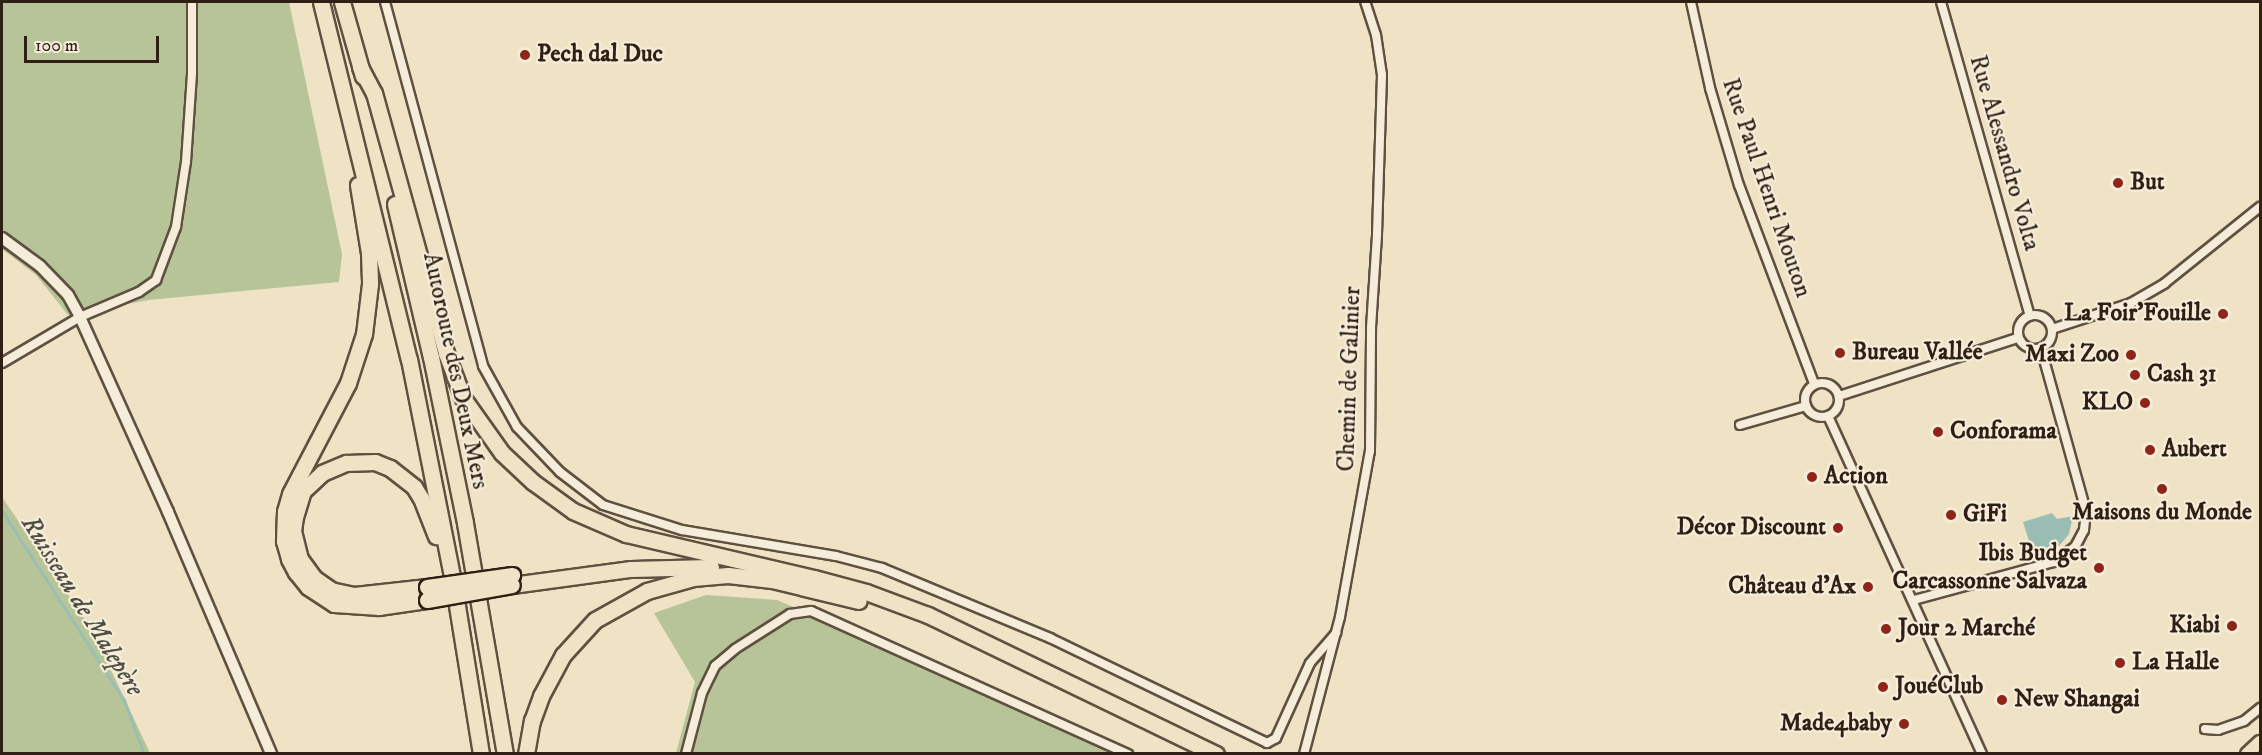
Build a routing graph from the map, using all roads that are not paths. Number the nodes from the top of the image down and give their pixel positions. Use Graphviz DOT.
graph roads {
  1 [pos="192,2"];
  2 [pos="321,2"];
  3 [pos="342,2"];
  4 [pos="384,2"];
  5 [pos="1365,2"];
  6 [pos="1691,2"];
  7 [pos="1941,2"];
  8 [pos="360,67"];
  9 [pos="354,127"];
  10 [pos="2260,207"];
  11 [pos="2,238"];
  12 [pos="2030,316"];
  13 [pos="80,317"];
  14 [pos="2052,329"];
  15 [pos="2018,338"];
  16 [pos="2041,349"];
  17 [pos="2,363"];
  18 [pos="1814,384"];
  19 [pos="1839,396"];
  20 [pos="1806,406"];
  21 [pos="1828,416"];
  22 [pos="1740,425"];
  23 [pos="759,567"];
  24 [pos="772,579"];
  25 [pos="512,580"];
  26 [pos="453,581"];
  27 [pos="427,594"];
  28 [pos="1914,600"];
  29 [pos="1336,633"];
  30 [pos="2260,708"];
  31 [pos="2205,729"];
  32 [pos="2260,742"];
  33 [pos="271,753"];
  34 [pos="481,753"];
  35 [pos="505,753"];
  36 [pos="526,753"];
  37 [pos="686,753"];
  38 [pos="1128,753"];
  39 [pos="1194,753"];
  40 [pos="1216,753"];
  41 [pos="1304,753"];
  42 [pos="1982,753"];
  43 [pos="2247,753"];
  1 -- 13 [label="street"];
  2 -- 9 [label="highway, Autoroute des Deux Mers"];
  3 -- 8 [label="highway, Autoroute des Deux Mers"];
  4 -- 29 [label="street"];
  5 -- 29 [label="street, Chemin de Galinier"];
  6 -- 18 [label="street, Rue Paul Henri Mouton"];
  7 -- 12 [label="street, Rue Alessandro Volta"];
  8 -- 23 [label="highway"];
  8 -- 35 [label="highway, Autoroute des Deux Mers"];
  9 -- 26 [label="highway, Autoroute des Deux Mers"];
  9 -- 27 [label="highway"];
  10 -- 14 [label="street"];
  11 -- 13 [label="main road"];
  12 -- 14 [label="street"];
  12 -- 15 [label="street"];
  13 -- 17 [label="street"];
  13 -- 33 [label="main road"];
  14 -- 16 [label="street"];
  15 -- 16 [label="street"];
  15 -- 19 [label="street"];
  16 -- 28 [label="street"];
  18 -- 19 [label="street"];
  18 -- 20 [label="street"];
  19 -- 21 [label="street"];
  20 -- 21 [label="street"];
  20 -- 22 [label="street"];
  21 -- 28 [label="street"];
  23 -- 25 [label="highway"];
  23 -- 40 [label="highway"];
  24 -- 25 [label="highway"];
  24 -- 36 [label="highway"];
  24 -- 39 [label="highway"];
  25 -- 27 [label="highway, bridge"];
  26 -- 27 [label="highway"];
  26 -- 34 [label="highway, Autoroute des Deux Mers"];
  28 -- 42 [label="street"];
  29 -- 41 [label="street, Chemin de Galinier"];
  30 -- 31 [label="street"];
  32 -- 43 [label="main road"];
  37 -- 38 [label="street"];
}
